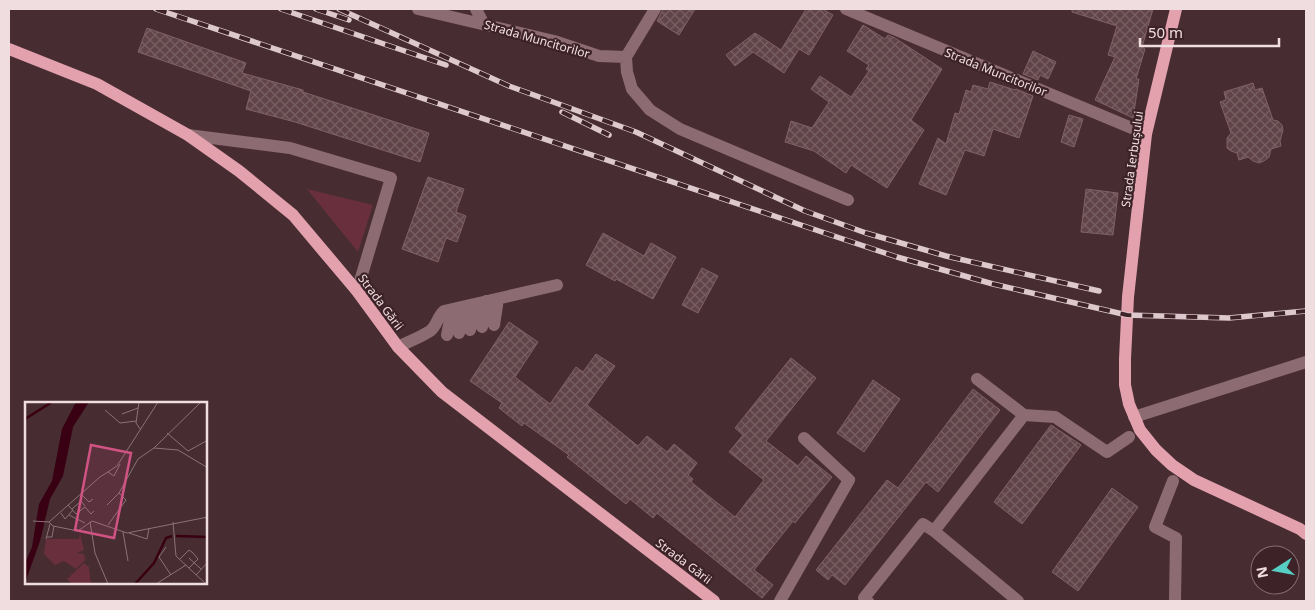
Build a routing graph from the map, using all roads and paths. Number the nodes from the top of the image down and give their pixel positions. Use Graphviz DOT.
graph roads {
  1 [pos="418,9"];
  2 [pos="476,9"];
  3 [pos="656,9"];
  4 [pos="846,9"];
  5 [pos="1176,9"];
  6 [pos="483,23"];
  7 [pos="9,49"];
  8 [pos="626,57"];
  9 [pos="1146,134"];
  10 [pos="188,135"];
  11 [pos="848,200"];
  12 [pos="557,285"];
  13 [pos="357,291"];
  14 [pos="475,304"];
  15 [pos="470,330"];
  16 [pos="398,347"];
  17 [pos="1306,362"];
  18 [pos="977,378"];
  19 [pos="1024,415"];
  20 [pos="1134,417"];
  21 [pos="1129,437"];
  22 [pos="804,438"];
  23 [pos="1173,481"];
  24 [pos="934,531"];
  25 [pos="1306,534"];
  26 [pos="714,601"];
  27 [pos="780,601"];
  28 [pos="868,601"];
  29 [pos="1018,601"];
  30 [pos="1175,601"];
  1 -- 6 [label="street, Strada Muncitorilor"];
  2 -- 6 [label="street"];
  3 -- 8 [label="street"];
  4 -- 9 [label="street, Strada Muncitorilor"];
  5 -- 9 [label="main road, Strada Ierbușului"];
  6 -- 8 [label="street, Strada Muncitorilor"];
  7 -- 10 [label="main road, Strada Gării"];
  8 -- 11 [label="street"];
  9 -- 20 [label="main road, Strada Ierbușului"];
  10 -- 13 [label="main road, Strada Gării"];
  10 -- 13 [label="street"];
  12 -- 14 [label="street"];
  13 -- 16 [label="main road, Strada Gării"];
  14 -- 15 [label="street"];
  14 -- 15 [label="street"];
  14 -- 15 [label="street"];
  14 -- 16 [label="street"];
  16 -- 26 [label="main road, Strada Gării"];
  17 -- 20 [label="street"];
  18 -- 19 [label="street"];
  19 -- 21 [label="street"];
  19 -- 24 [label="street"];
  20 -- 25 [label="main road, Strada Ierbușului"];
  22 -- 27 [label="street"];
  23 -- 30 [label="street"];
  24 -- 28 [label="street"];
  24 -- 29 [label="street"];
}
